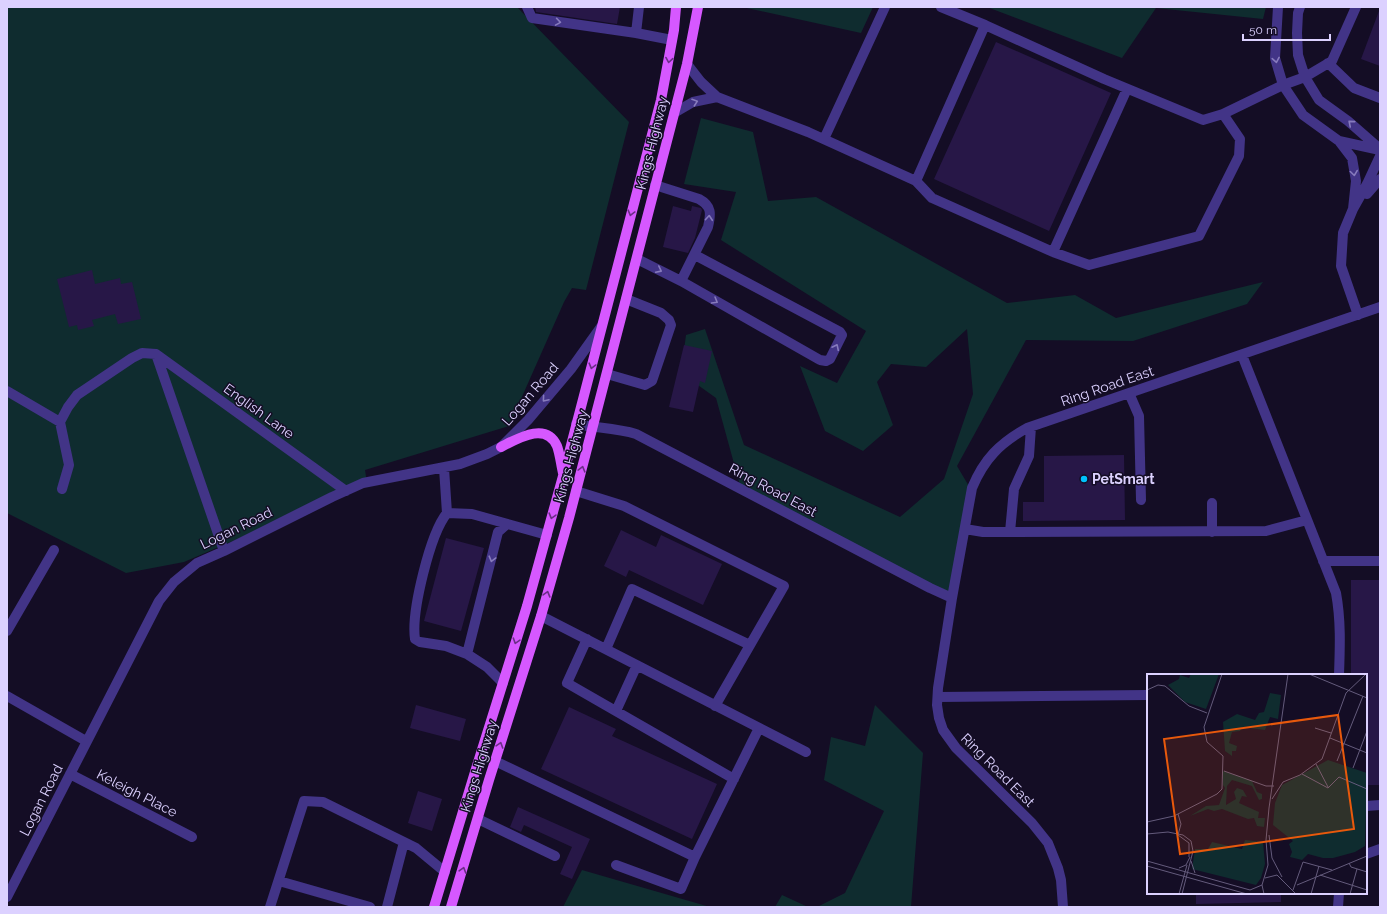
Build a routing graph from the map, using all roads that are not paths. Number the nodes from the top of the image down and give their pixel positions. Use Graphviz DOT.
graph roads {
  1 [pos="526,7"];
  2 [pos="639,7"];
  3 [pos="676,7"];
  4 [pos="698,7"];
  5 [pos="885,7"];
  6 [pos="941,7"];
  7 [pos="1278,7"];
  8 [pos="1300,7"];
  9 [pos="1356,7"];
  10 [pos="985,25"];
  11 [pos="636,33"];
  12 [pos="672,40"];
  13 [pos="1328,63"];
  14 [pos="687,64"];
  15 [pos="1305,77"];
  16 [pos="1283,85"];
  17 [pos="1127,89"];
  18 [pos="717,97"];
  19 [pos="1380,98"];
  20 [pos="674,113"];
  21 [pos="1223,114"];
  22 [pos="824,139"];
  23 [pos="1340,141"];
  24 [pos="1380,150"];
  25 [pos="1380,156"];
  26 [pos="1380,179"];
  27 [pos="916,181"];
  28 [pos="656,185"];
  29 [pos="1353,209"];
  30 [pos="1053,252"];
  31 [pos="695,254"];
  32 [pos="637,259"];
  33 [pos="681,281"];
  34 [pos="626,299"];
  35 [pos="1380,307"];
  36 [pos="1358,315"];
  37 [pos="603,324"];
  38 [pos="156,354"];
  39 [pos="1242,355"];
  40 [pos="607,374"];
  41 [pos="7,391"];
  42 [pos="1129,393"];
  43 [pos="60,422"];
  44 [pos="576,424"];
  45 [pos="1031,427"];
  46 [pos="593,428"];
  47 [pos="501,447"];
  48 [pos="444,468"];
  49 [pos="563,476"];
  50 [pos="62,489"];
  51 [pos="346,491"];
  52 [pos="576,491"];
  53 [pos="1140,500"];
  54 [pos="1212,503"];
  55 [pos="447,512"];
  56 [pos="1307,520"];
  57 [pos="507,524"];
  58 [pos="965,529"];
  59 [pos="1010,532"];
  60 [pos="1212,532"];
  61 [pos="547,535"];
  62 [pos="54,550"];
  63 [pos="224,551"];
  64 [pos="1323,561"];
  65 [pos="1380,561"];
  66 [pos="952,598"];
  67 [pos="541,616"];
  68 [pos="7,631"];
  69 [pos="587,639"];
  70 [pos="750,645"];
  71 [pos="606,649"];
  72 [pos="467,654"];
  73 [pos="637,665"];
  74 [pos="1339,674"];
  75 [pos="502,683"];
  76 [pos="1147,695"];
  77 [pos="7,696"];
  78 [pos="938,696"];
  79 [pos="715,706"];
  80 [pos="616,711"];
  81 [pos="759,728"];
  82 [pos="86,741"];
  83 [pos="806,752"];
  84 [pos="495,761"];
  85 [pos="70,774"];
  86 [pos="734,779"];
  87 [pos="1380,805"];
  88 [pos="1367,806"];
  89 [pos="478,819"];
  90 [pos="192,837"];
  91 [pos="404,842"];
  92 [pos="1380,849"];
  93 [pos="1367,854"];
  94 [pos="555,856"];
  95 [pos="695,857"];
  96 [pos="616,865"];
  97 [pos="445,872"];
  98 [pos="278,881"];
  99 [pos="1339,894"];
  100 [pos="7,897"];
  101 [pos="270,907"];
  102 [pos="370,907"];
  103 [pos="387,907"];
  104 [pos="434,907"];
  105 [pos="451,907"];
  106 [pos="1063,907"];
  107 [pos="1338,907"];
  1 -- 11 [label="street, one-way"];
  2 -- 11 [label="street"];
  3 -- 12 [label="main road, Kings Highway"];
  4 -- 14 [label="main road, Kings Highway"];
  5 -- 22 [label="street"];
  6 -- 10 [label="street"];
  7 -- 16 [label="street, one-way"];
  8 -- 15 [label="street"];
  9 -- 13 [label="street"];
  10 -- 17 [label="street"];
  10 -- 27 [label="street"];
  11 -- 12 [label="street"];
  12 -- 37 [label="main road, Kings Highway, one-way"];
  13 -- 15 [label="street"];
  13 -- 19 [label="street"];
  14 -- 18 [label="street"];
  14 -- 20 [label="main road, Kings Highway"];
  15 -- 16 [label="street"];
  24 -- 15 [label="street, one-way"];
  16 -- 21 [label="street"];
  16 -- 23 [label="street"];
  17 -- 21 [label="street"];
  17 -- 30 [label="street"];
  20 -- 18 [label="street, one-way"];
  18 -- 22 [label="street"];
  20 -- 28 [label="main road, Kings Highway"];
  21 -- 30 [label="street"];
  22 -- 27 [label="street"];
  23 -- 24 [label="street"];
  23 -- 29 [label="street, one-way"];
  25 -- 29 [label="street"];
  26 -- 29 [label="street"];
  27 -- 30 [label="street"];
  31 -- 28 [label="street, one-way"];
  28 -- 32 [label="main road, Kings Highway"];
  29 -- 36 [label="street"];
  31 -- 33 [label="street"];
  33 -- 31 [label="street, one-way"];
  32 -- 33 [label="street, one-way"];
  32 -- 34 [label="main road, Kings Highway"];
  34 -- 40 [label="main road, Kings Highway"];
  34 -- 40 [label="street"];
  35 -- 36 [label="street, Ring Road East"];
  36 -- 39 [label="street, Ring Road East"];
  37 -- 44 [label="main road, Kings Highway, one-way"];
  37 -- 47 [label="street, Logan Road, one-way"];
  38 -- 43 [label="street"];
  38 -- 51 [label="street, English Lane"];
  38 -- 63 [label="street"];
  39 -- 42 [label="street, Ring Road East"];
  39 -- 56 [label="street"];
  40 -- 46 [label="main road, Kings Highway"];
  41 -- 43 [label="street"];
  42 -- 45 [label="street, Ring Road East"];
  42 -- 53 [label="street"];
  43 -- 50 [label="street"];
  44 -- 46 [label="street, Ring Road East"];
  44 -- 49 [label="main road, Kings Highway"];
  45 -- 58 [label="street, Ring Road East"];
  45 -- 59 [label="street"];
  52 -- 46 [label="main road, Kings Highway, one-way"];
  46 -- 66 [label="street, Ring Road East"];
  47 -- 48 [label="street, Logan Road"];
  47 -- 49 [label="main road"];
  48 -- 51 [label="street, Logan Road"];
  48 -- 55 [label="street"];
  49 -- 61 [label="main road, Kings Highway, one-way"];
  51 -- 63 [label="street, Logan Road"];
  67 -- 52 [label="main road, Kings Highway, one-way"];
  52 -- 70 [label="street"];
  54 -- 60 [label="street"];
  55 -- 57 [label="street"];
  55 -- 72 [label="street"];
  56 -- 60 [label="street"];
  56 -- 64 [label="street"];
  57 -- 61 [label="street"];
  57 -- 72 [label="street, one-way"];
  58 -- 59 [label="street"];
  58 -- 66 [label="street, Ring Road East"];
  59 -- 60 [label="street"];
  61 -- 75 [label="main road, Kings Highway, one-way"];
  62 -- 68 [label="street"];
  63 -- 82 [label="street, Logan Road"];
  64 -- 65 [label="street"];
  64 -- 74 [label="street"];
  66 -- 78 [label="street, Ring Road East"];
  67 -- 69 [label="street"];
  84 -- 67 [label="main road, Kings Highway, one-way"];
  69 -- 71 [label="street"];
  69 -- 80 [label="street"];
  70 -- 71 [label="street"];
  70 -- 79 [label="street"];
  71 -- 73 [label="street"];
  72 -- 75 [label="street"];
  73 -- 79 [label="street"];
  73 -- 80 [label="street"];
  75 -- 97 [label="main road, Kings Highway"];
  76 -- 78 [label="street"];
  77 -- 82 [label="street"];
  78 -- 106 [label="street, Ring Road East"];
  79 -- 81 [label="street"];
  80 -- 86 [label="street"];
  81 -- 83 [label="street"];
  81 -- 86 [label="street"];
  82 -- 85 [label="street, Logan Road"];
  84 -- 89 [label="main road, Kings Highway"];
  84 -- 95 [label="street"];
  85 -- 90 [label="street, Keleigh Place"];
  85 -- 100 [label="street, Logan Road"];
  86 -- 95 [label="street"];
  87 -- 88 [label="street"];
  89 -- 94 [label="street"];
  105 -- 89 [label="main road, Kings Highway, one-way"];
  91 -- 97 [label="street"];
  91 -- 98 [label="street"];
  91 -- 103 [label="street"];
  92 -- 93 [label="street"];
  95 -- 96 [label="street"];
  97 -- 104 [label="main road, Kings Highway"];
  98 -- 101 [label="street"];
  98 -- 102 [label="street"];
  99 -- 107 [label="street"];
}
